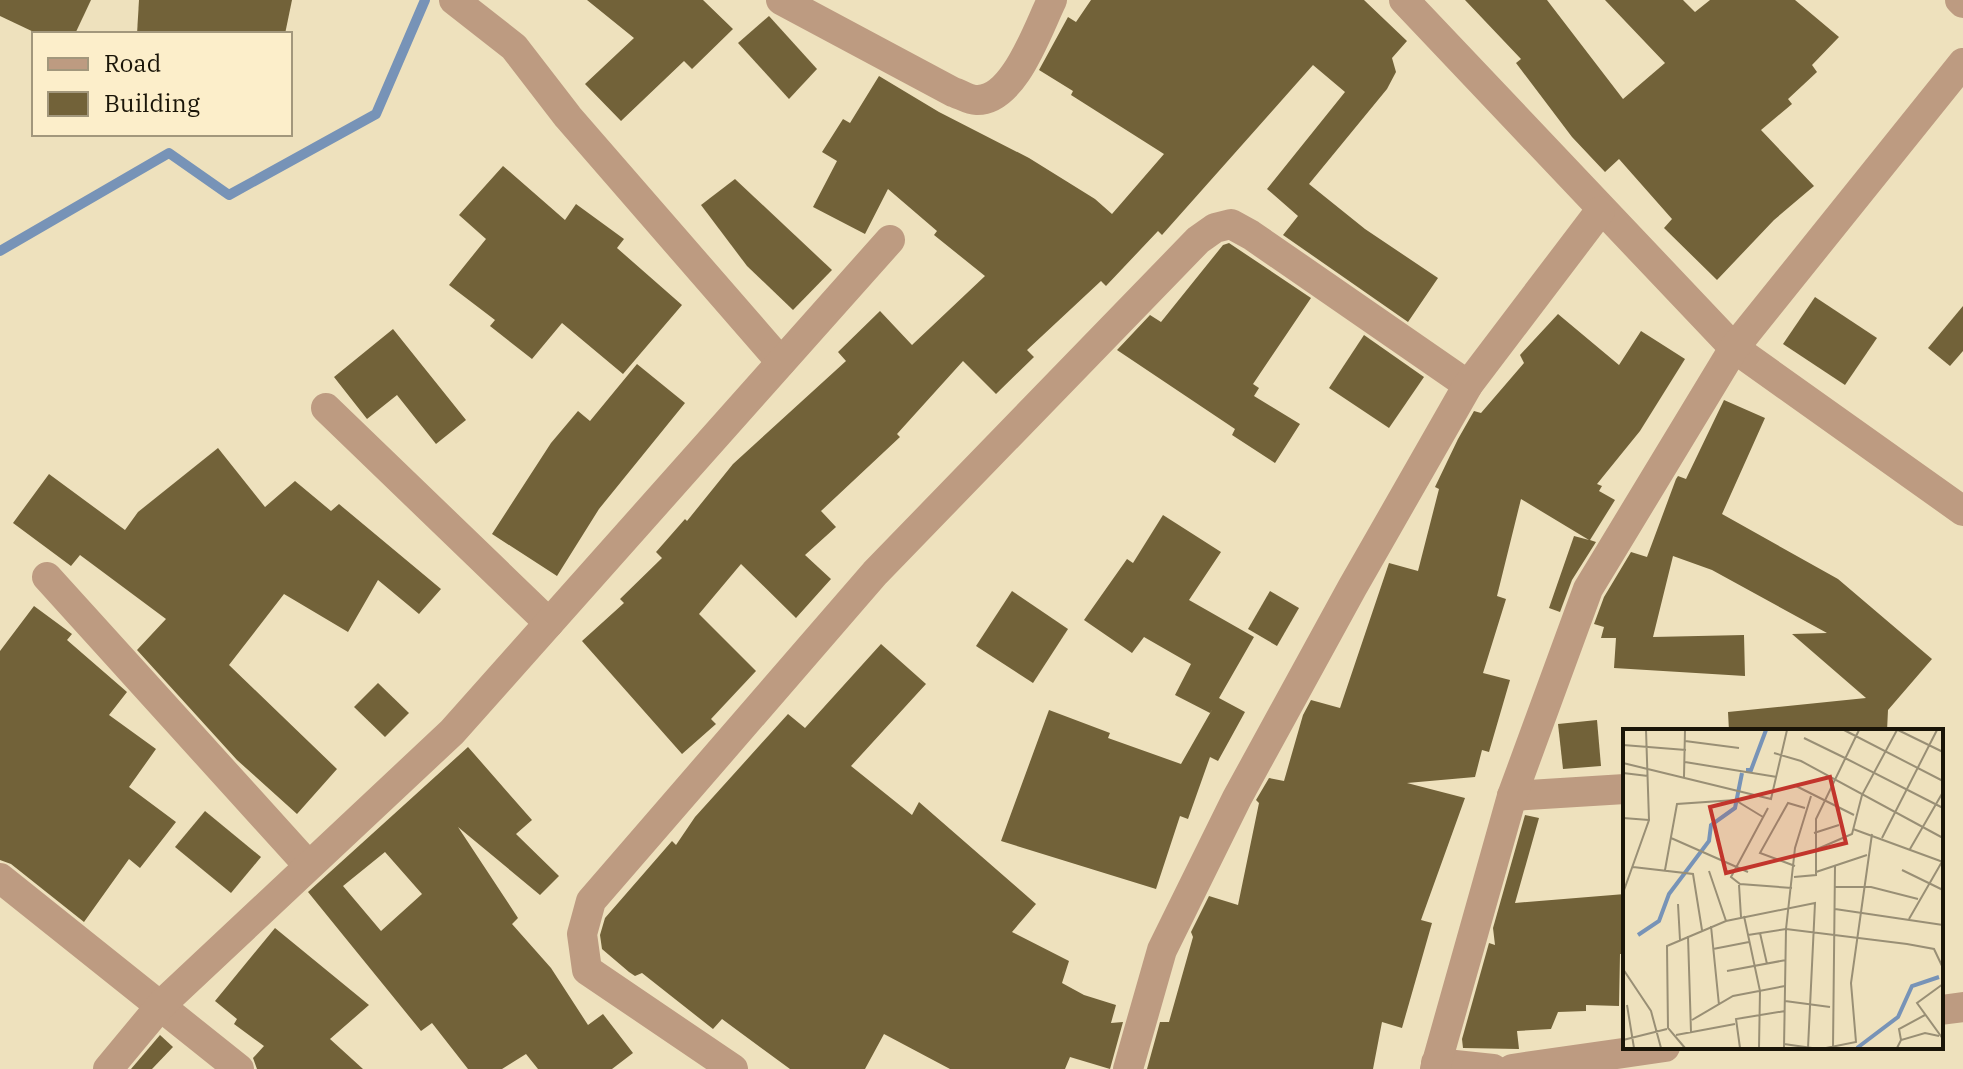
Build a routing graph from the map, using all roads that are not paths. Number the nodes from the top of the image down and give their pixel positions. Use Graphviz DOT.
graph roads {
  1 [pos="454,0"];
  2 [pos="781,0"];
  3 [pos="1052,0"];
  4 [pos="1404,0"];
  5 [pos="1963,63"];
  6 [pos="1600,211"];
  7 [pos="890,240"];
  8 [pos="1734,348"];
  9 [pos="781,362"];
  10 [pos="1468,385"];
  11 [pos="326,408"];
  12 [pos="1963,511"];
  13 [pos="47,577"];
  14 [pos="549,623"];
  15 [pos="1623,789"];
  16 [pos="1512,796"];
  17 [pos="308,865"];
  18 [pos="0,878"];
  19 [pos="162,1004"];
  20 [pos="1963,1007"];
  21 [pos="1943,1010"];
  22 [pos="1651,1049"];
  23 [pos="1436,1066"];
  24 [pos="108,1069"];
  25 [pos="239,1069"];
  26 [pos="733,1069"];
  27 [pos="1128,1069"];
  28 [pos="1493,1069"];
  29 [pos="1512,1069"];
  1 -- 9 [label="street"];
  2 -- 3 [label="street"];
  4 -- 6 [label="street"];
  5 -- 8 [label="street"];
  6 -- 8 [label="street"];
  6 -- 10 [label="street"];
  7 -- 9 [label="street"];
  8 -- 12 [label="street"];
  8 -- 16 [label="street"];
  9 -- 14 [label="street"];
  10 -- 26 [label="street"];
  10 -- 27 [label="street"];
  11 -- 14 [label="street"];
  13 -- 17 [label="street"];
  14 -- 17 [label="street"];
  15 -- 16 [label="street"];
  16 -- 23 [label="street"];
  17 -- 19 [label="street"];
  18 -- 19 [label="street"];
  19 -- 24 [label="street"];
  19 -- 25 [label="street"];
  20 -- 21 [label="street"];
  22 -- 29 [label="street"];
  23 -- 28 [label="street"];
}
